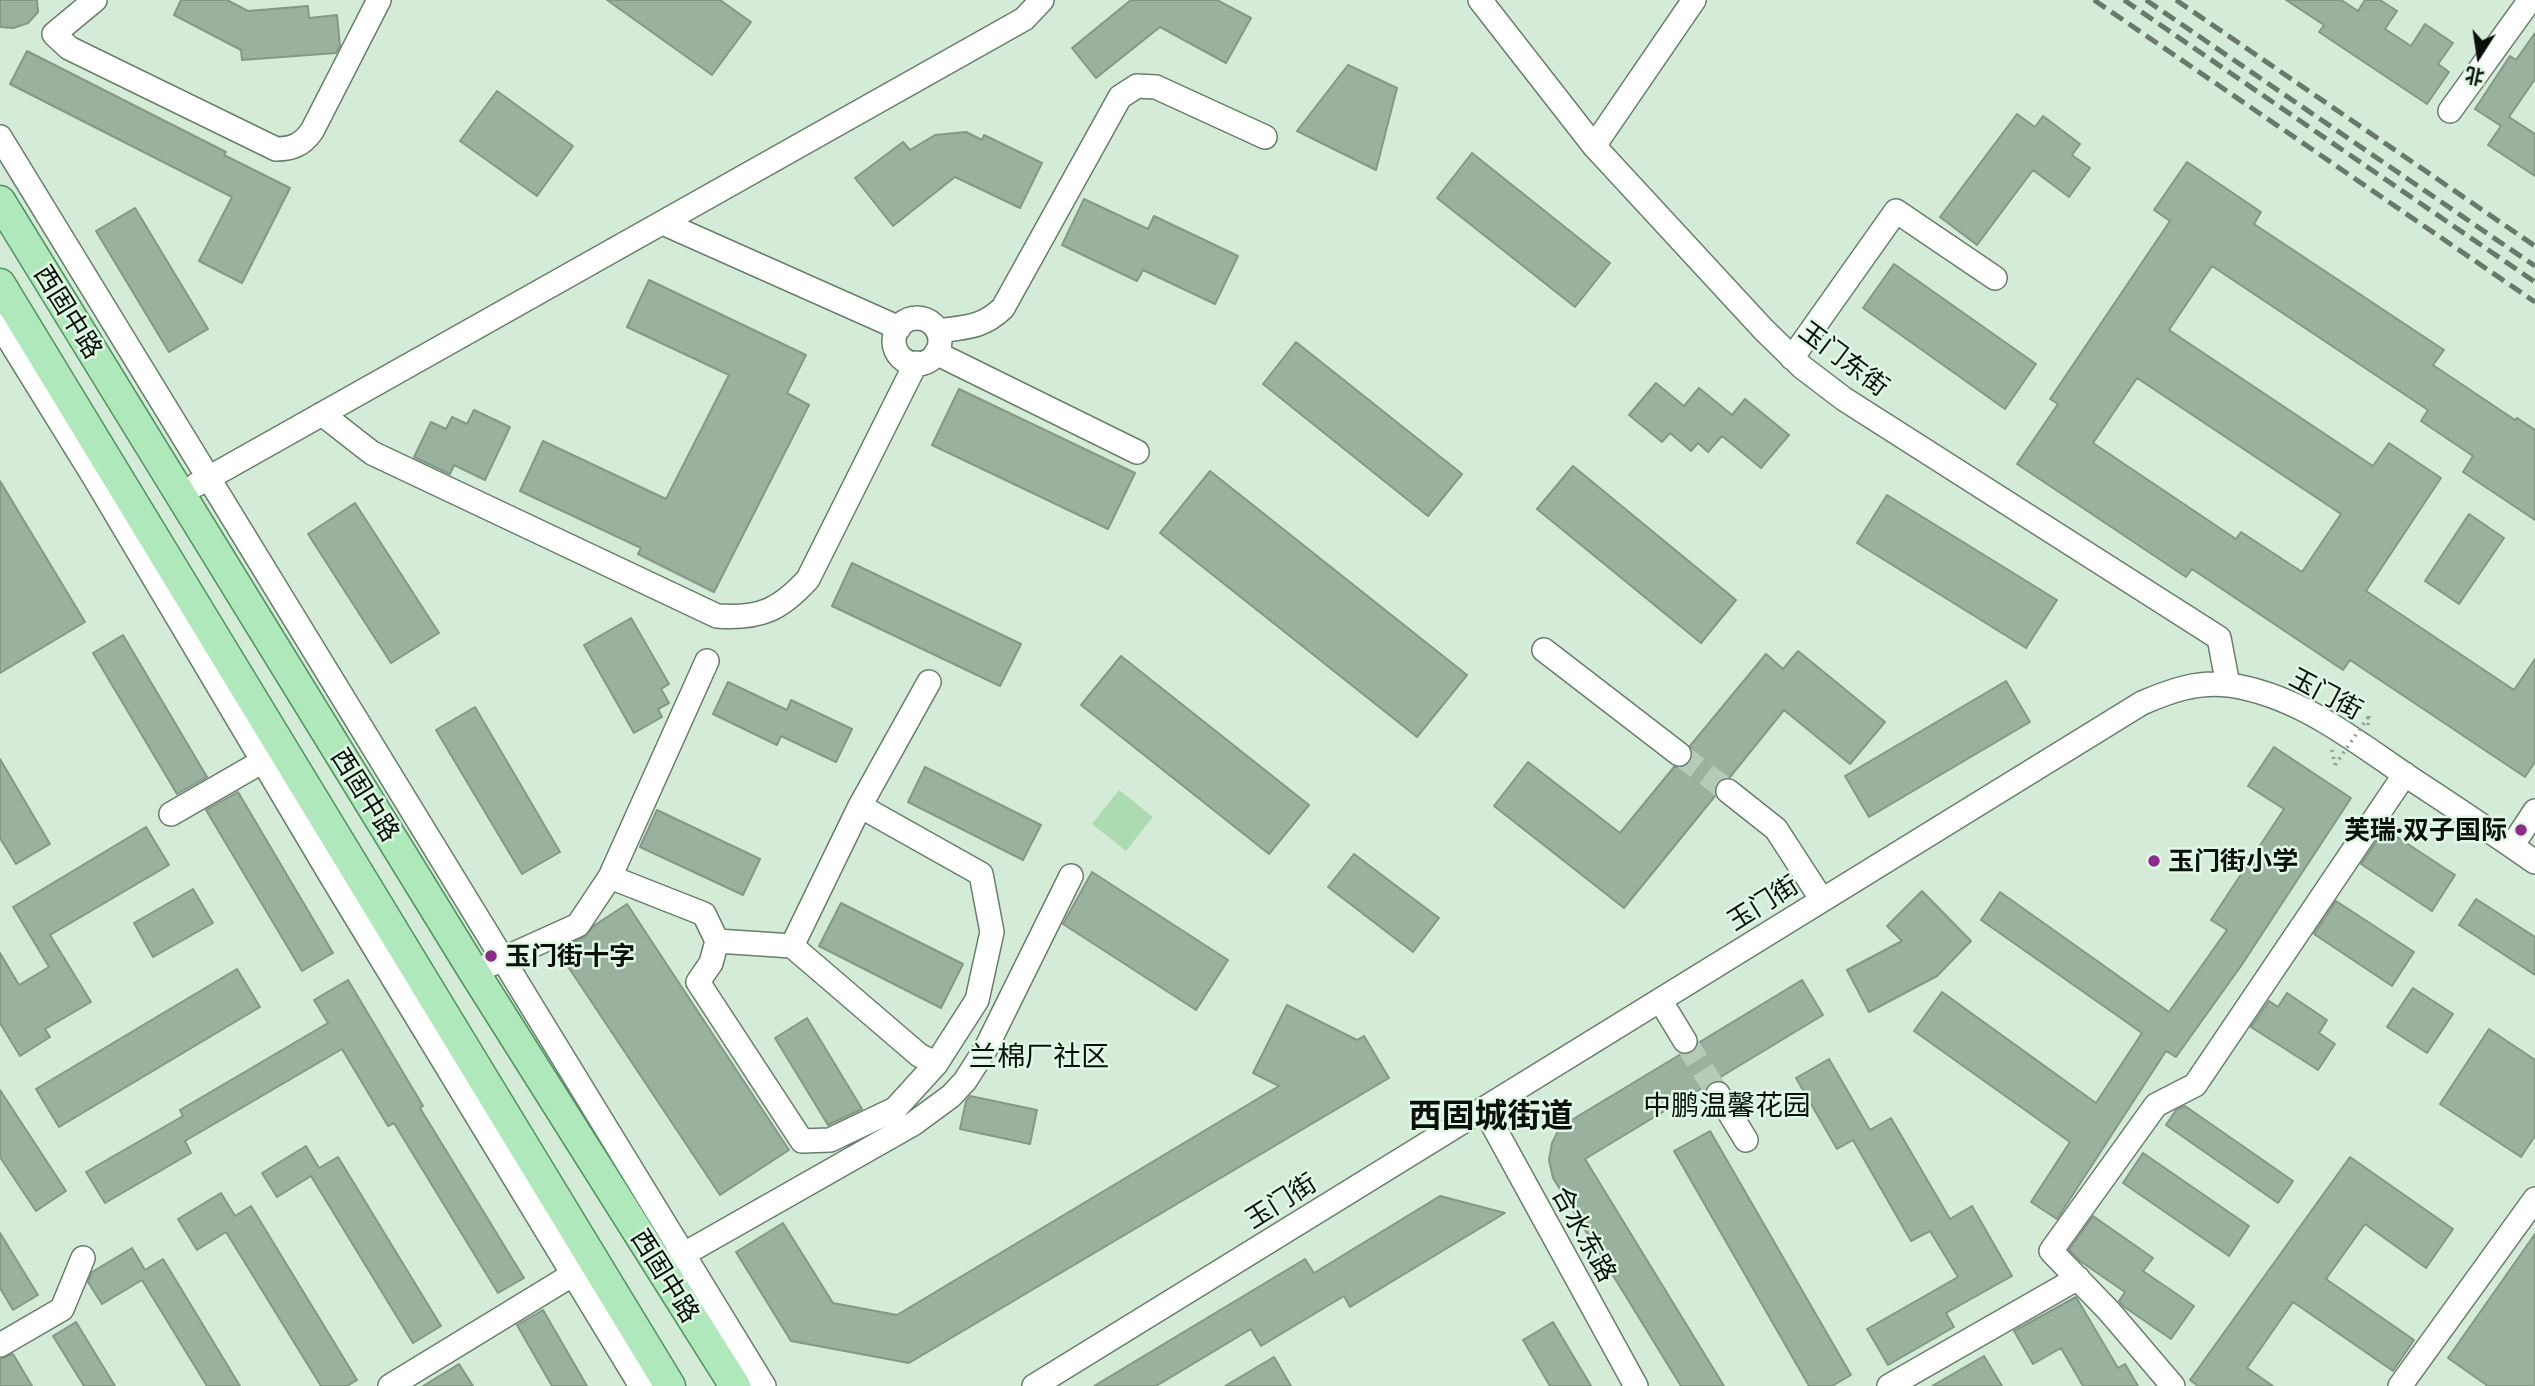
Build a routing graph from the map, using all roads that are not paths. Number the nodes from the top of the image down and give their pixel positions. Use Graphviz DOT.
graph roads {
  1 [pos="95,0"];
  2 [pos="379,0"];
  3 [pos="1042,0"];
  4 [pos="1480,0"];
  5 [pos="1695,0"];
  6 [pos="2530,0"];
  7 [pos="2450,111"];
  8 [pos="0,137"];
  9 [pos="1265,137"];
  10 [pos="1594,146"];
  11 [pos="0,201"];
  12 [pos="663,223"];
  13 [pos="1996,278"];
  14 [pos="0,284"];
  15 [pos="0,325"];
  16 [pos="898,328"];
  17 [pos="930,349"];
  18 [pos="1792,358"];
  19 [pos="321,414"];
  20 [pos="1137,452"];
  21 [pos="209,477"];
  22 [pos="181,495"];
  23 [pos="1544,650"];
  24 [pos="707,661"];
  25 [pos="929,682"];
  26 [pos="2228,685"];
  27 [pos="1679,754"];
  28 [pos="263,761"];
  29 [pos="2405,774"];
  30 [pos="1728,791"];
  31 [pos="860,806"];
  32 [pos="2535,811"];
  33 [pos="171,814"];
  34 [pos="2512,846"];
  35 [pos="2535,862"];
  36 [pos="1071,876"];
  37 [pos="610,877"];
  38 [pos="1822,900"];
  39 [pos="717,941"];
  40 [pos="792,946"];
  41 [pos="503,958"];
  42 [pos="474,972"];
  43 [pos="1660,1000"];
  44 [pos="1685,1041"];
  45 [pos="936,1064"];
  46 [pos="1718,1094"];
  47 [pos="1484,1109"];
  48 [pos="1746,1140"];
  49 [pos="2535,1199"];
  50 [pos="83,1258"];
  51 [pos="672,1261"];
  52 [pos="583,1268"];
  53 [pos="2078,1278"];
  54 [pos="0,1345"];
  55 [pos="390,1386"];
  56 [pos="641,1386"];
  57 [pos="670,1386"];
  58 [pos="735,1386"];
  59 [pos="764,1386"];
  60 [pos="1034,1386"];
  61 [pos="1636,1386"];
  62 [pos="1889,1386"];
  63 [pos="2172,1386"];
  64 [pos="2400,1386"];
  1 -- 2 [label="street"];
  3 -- 12 [label="street"];
  4 -- 10 [label="street, 玉门东街"];
  5 -- 10 [label="street"];
  6 -- 7 [label="street"];
  8 -- 21 [label="street"];
  9 -- 17 [label="street"];
  10 -- 18 [label="street, 玉门东街"];
  11 -- 22 [label="main road, 西固中路"];
  12 -- 16 [label="street"];
  12 -- 19 [label="street"];
  13 -- 18 [label="street"];
  14 -- 52 [label="main road, 西固中路"];
  15 -- 28 [label="street"];
  16 -- 17 [label="street"];
  16 -- 17 [label="street"];
  17 -- 19 [label="street"];
  17 -- 20 [label="street"];
  18 -- 26 [label="street, 玉门东街"];
  19 -- 21 [label="street"];
  21 -- 22 [label="street"];
  21 -- 41 [label="street"];
  22 -- 42 [label="main road, 西固中路"];
  23 -- 27 [label="street"];
  24 -- 37 [label="street"];
  25 -- 31 [label="street"];
  26 -- 29 [label="street, 玉门街"];
  26 -- 38 [label="street, 玉门街"];
  28 -- 33 [label="street"];
  28 -- 52 [label="street"];
  29 -- 34 [label="street, 玉门街"];
  29 -- 53 [label="street"];
  30 -- 38 [label="street"];
  31 -- 40 [label="street"];
  31 -- 45 [label="street"];
  32 -- 34 [label="street"];
  34 -- 35 [label="street, 玉门街"];
  36 -- 51 [label="street"];
  37 -- 39 [label="street"];
  37 -- 41 [label="street"];
  38 -- 43 [label="street, 玉门街"];
  39 -- 40 [label="street"];
  39 -- 45 [label="street"];
  40 -- 45 [label="street"];
  41 -- 42 [label="street"];
  41 -- 51 [label="street"];
  42 -- 51 [label="main road, 西固中路"];
  43 -- 44 [label="street"];
  43 -- 47 [label="street, 玉门街"];
  46 -- 48 [label="street"];
  47 -- 60 [label="street, 玉门街"];
  47 -- 61 [label="street, 合水东路"];
  49 -- 64 [label="street"];
  50 -- 54 [label="street"];
  51 -- 58 [label="main road, 西固中路"];
  51 -- 59 [label="street"];
  52 -- 55 [label="street"];
  52 -- 56 [label="street"];
  52 -- 57 [label="main road, 西固中路"];
  53 -- 62 [label="street"];
  53 -- 63 [label="street"];
}
